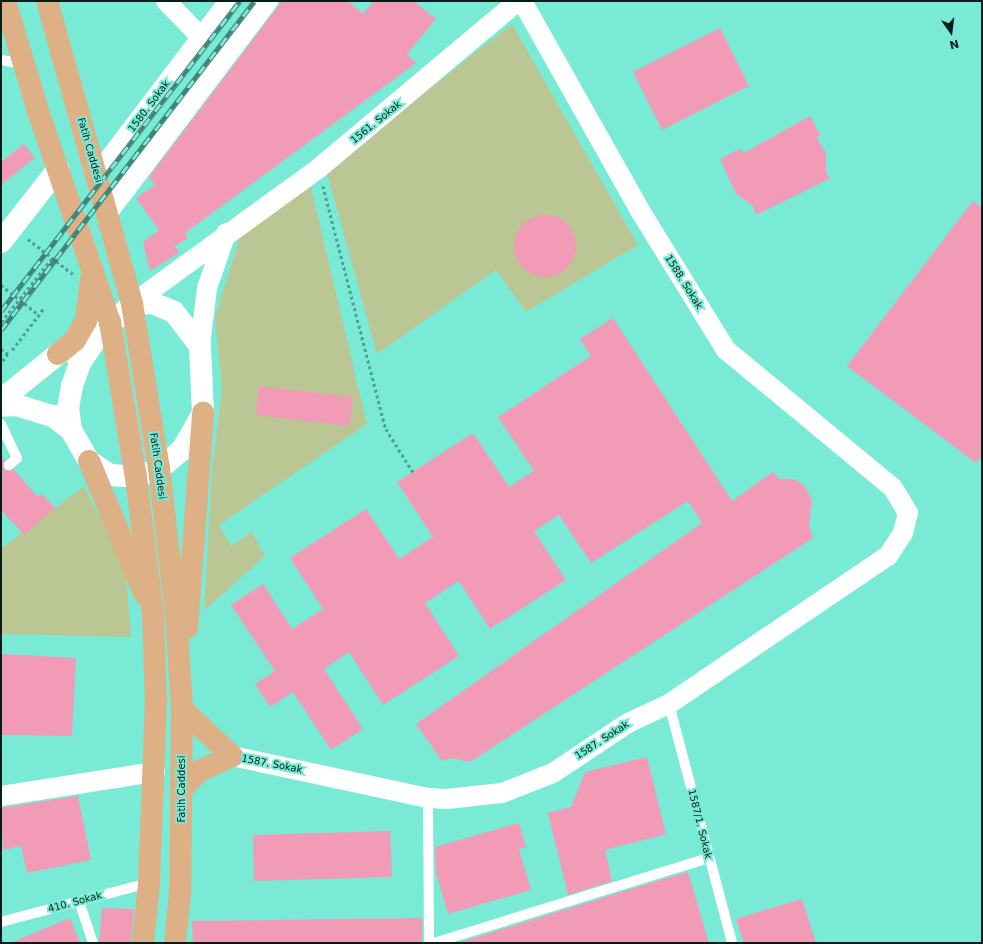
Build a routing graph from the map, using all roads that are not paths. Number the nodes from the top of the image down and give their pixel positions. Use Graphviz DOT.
graph roads {
  1 [pos="5,1"];
  2 [pos="48,1"];
  3 [pos="166,1"];
  4 [pos="229,1"];
  5 [pos="268,1"];
  6 [pos="518,1"];
  7 [pos="522,1"];
  8 [pos="1,3"];
  9 [pos="202,38"];
  10 [pos="1,60"];
  11 [pos="24,64"];
  12 [pos="58,169"];
  13 [pos="97,175"];
  14 [pos="107,214"];
  15 [pos="5,232"];
  16 [pos="226,233"];
  17 [pos="84,272"];
  18 [pos="132,304"];
  19 [pos="105,328"];
  20 [pos="200,346"];
  21 [pos="58,354"];
  22 [pos="1,400"];
  23 [pos="1,406"];
  24 [pos="203,413"];
  25 [pos="1,424"];
  26 [pos="71,430"];
  27 [pos="89,461"];
  28 [pos="9,465"];
  29 [pos="159,469"];
  30 [pos="136,477"];
  31 [pos="908,512"];
  32 [pos="153,615"];
  33 [pos="669,704"];
  34 [pos="182,709"];
  35 [pos="232,756"];
  36 [pos="155,772"];
  37 [pos="182,788"];
  38 [pos="1,796"];
  39 [pos="428,798"];
  40 [pos="708,858"];
  41 [pos="149,883"];
  42 [pos="78,902"];
  43 [pos="1,922"];
  44 [pos="92,943"];
  45 [pos="143,943"];
  46 [pos="175,943"];
  47 [pos="429,943"];
  48 [pos="434,943"];
  49 [pos="732,943"];
  1 -- 8 [label="lane"];
  1 -- 11 [label="main road"];
  2 -- 13 [label="main road, Fatih Caddesi"];
  3 -- 9 [label="street"];
  4 -- 9 [label="street, 1580. Sokak"];
  5 -- 14 [label="street"];
  6 -- 16 [label="street, 1561. Sokak"];
  7 -- 31 [label="street, 1588. Sokak"];
  9 -- 13 [label="street, 1580. Sokak"];
  10 -- 11 [label="lane"];
  11 -- 12 [label="main road"];
  12 -- 15 [label="main road"];
  12 -- 17 [label="main road"];
  13 -- 14 [label="main road, Fatih Caddesi"];
  14 -- 18 [label="main road, Fatih Caddesi"];
  16 -- 18 [label="street, 1561. Sokak"];
  16 -- 20 [label="street"];
  17 -- 19 [label="main road"];
  17 -- 21 [label="main road"];
  18 -- 19 [label="main road"];
  18 -- 20 [label="main road"];
  18 -- 29 [label="main road, Fatih Caddesi"];
  19 -- 21 [label="main road"];
  19 -- 26 [label="main road"];
  19 -- 30 [label="main road"];
  20 -- 24 [label="main road"];
  21 -- 22 [label="main road"];
  23 -- 26 [label="main road"];
  24 -- 29 [label="main road"];
  24 -- 34 [label="main road"];
  25 -- 28 [label="lane"];
  26 -- 27 [label="main road"];
  27 -- 30 [label="main road"];
  27 -- 32 [label="main road"];
  29 -- 30 [label="main road"];
  29 -- 34 [label="main road, Fatih Caddesi"];
  30 -- 32 [label="main road"];
  31 -- 33 [label="street, 1587. Sokak"];
  32 -- 36 [label="main road"];
  33 -- 39 [label="street, 1587. Sokak"];
  33 -- 40 [label="lane, 1587/1. Sokak"];
  34 -- 35 [label="main road"];
  34 -- 37 [label="main road, Fatih Caddesi"];
  35 -- 37 [label="main road"];
  35 -- 39 [label="street, 1587. Sokak"];
  36 -- 38 [label="street"];
  36 -- 41 [label="main road"];
  37 -- 46 [label="main road, Fatih Caddesi"];
  39 -- 47 [label="lane"];
  40 -- 48 [label="lane"];
  40 -- 49 [label="lane, 1587/1. Sokak"];
  41 -- 42 [label="lane, 410. Sokak"];
  41 -- 45 [label="main road"];
  42 -- 43 [label="lane, 410. Sokak"];
  42 -- 44 [label="lane"];
}
